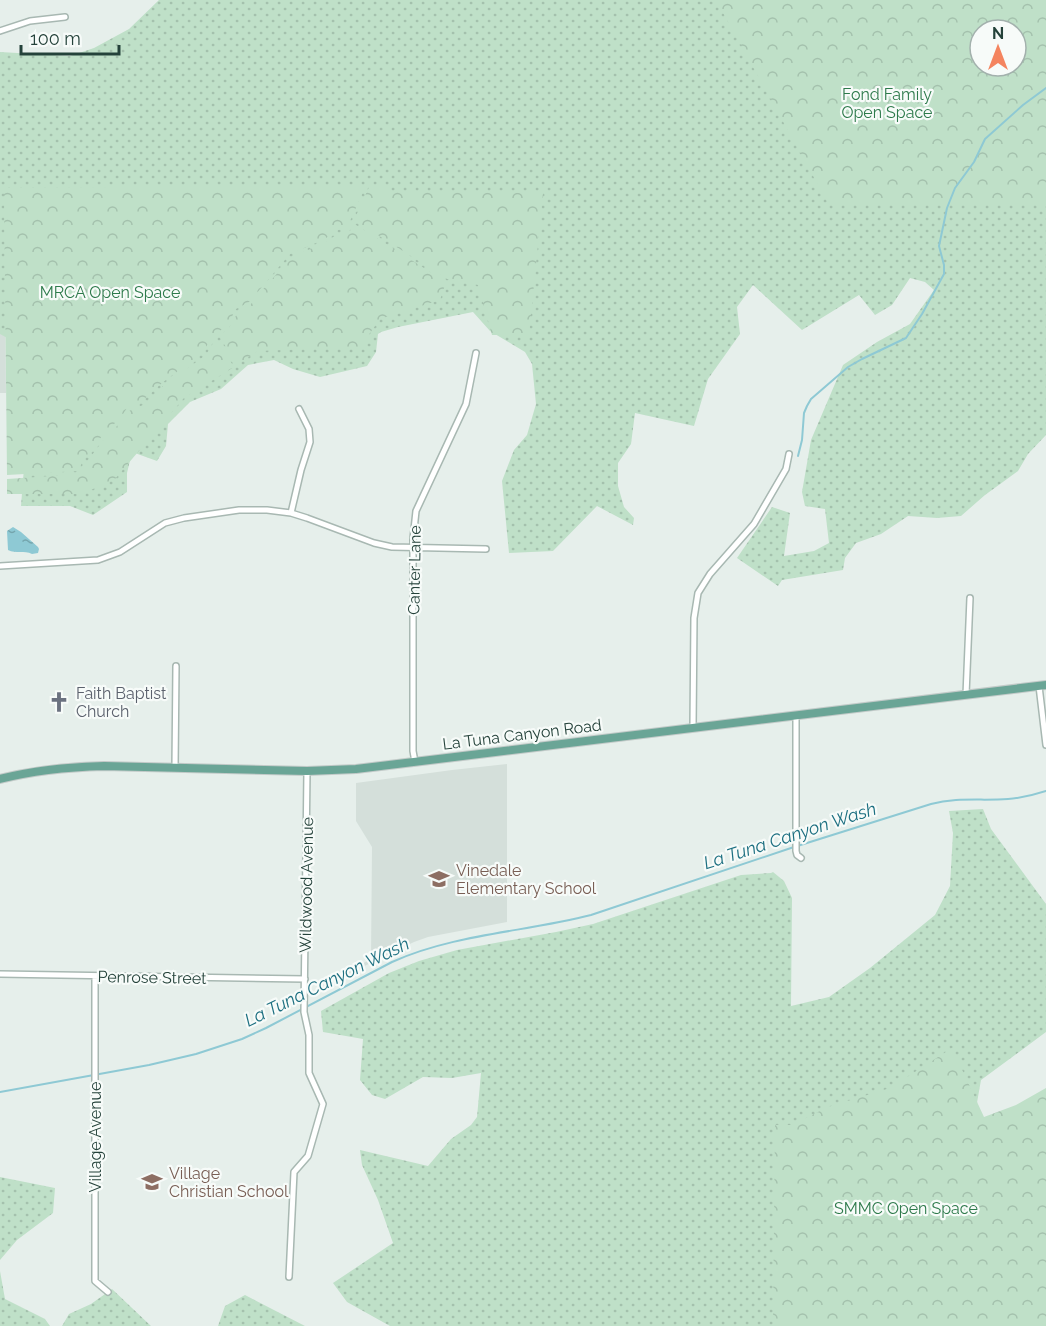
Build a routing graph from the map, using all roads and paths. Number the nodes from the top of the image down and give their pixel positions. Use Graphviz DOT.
graph roads {
  1 [pos="65,17"];
  2 [pos="0,31"];
  3 [pos="476,353"];
  4 [pos="299,409"];
  5 [pos="789,454"];
  6 [pos="291,513"];
  7 [pos="413,548"];
  8 [pos="486,549"];
  9 [pos="0,566"];
  10 [pos="970,598"];
  11 [pos="176,666"];
  12 [pos="1042,685"];
  13 [pos="966,695"];
  14 [pos="796,715"];
  15 [pos="693,727"];
  16 [pos="1046,745"];
  17 [pos="414,762"];
  18 [pos="175,768"];
  19 [pos="307,771"];
  20 [pos="0,779"];
  21 [pos="801,858"];
  22 [pos="0,974"];
  23 [pos="95,976"];
  24 [pos="305,979"];
  25 [pos="289,1277"];
  26 [pos="108,1292"];
  1 -- 2 [label="street"];
  3 -- 7 [label="street, Canter Lane"];
  4 -- 6 [label="street"];
  5 -- 15 [label="street"];
  6 -- 7 [label="street"];
  6 -- 9 [label="street"];
  7 -- 8 [label="street"];
  7 -- 17 [label="street, Canter Lane"];
  10 -- 13 [label="street"];
  11 -- 18 [label="street"];
  12 -- 13 [label="main road, La Tuna Canyon Road"];
  12 -- 16 [label="street"];
  13 -- 14 [label="main road, La Tuna Canyon Road"];
  14 -- 15 [label="main road, La Tuna Canyon Road"];
  14 -- 21 [label="street"];
  15 -- 17 [label="main road, La Tuna Canyon Road"];
  17 -- 19 [label="main road, La Tuna Canyon Road"];
  18 -- 19 [label="main road, La Tuna Canyon Road"];
  18 -- 20 [label="main road, La Tuna Canyon Road"];
  19 -- 24 [label="street, Wildwood Avenue"];
  22 -- 23 [label="street, Penrose Street"];
  23 -- 24 [label="street, Penrose Street"];
  23 -- 26 [label="street, Village Avenue"];
  24 -- 25 [label="street, Wildwood Avenue"];
}
